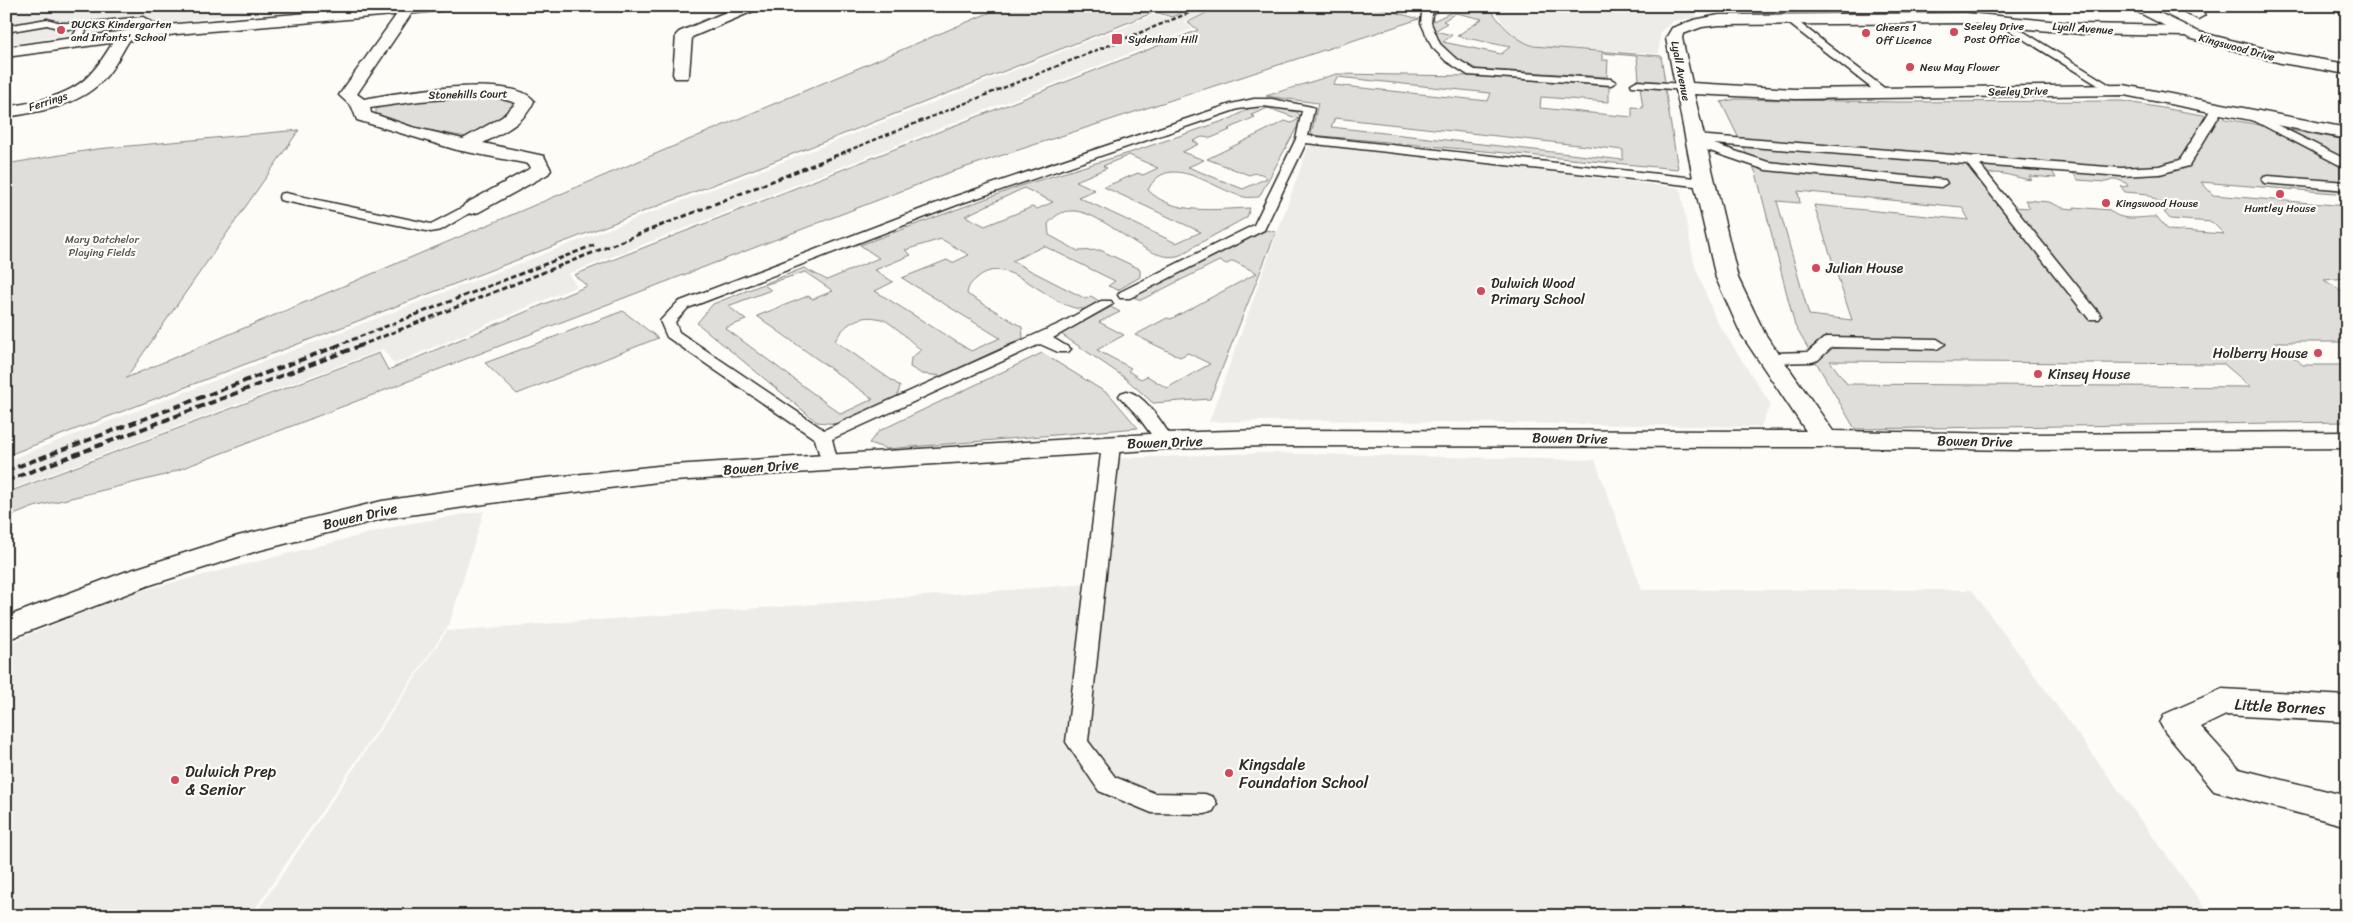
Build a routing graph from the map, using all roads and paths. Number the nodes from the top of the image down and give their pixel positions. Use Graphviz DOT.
graph roads {
  1 [pos="450,6"];
  2 [pos="753,6"];
  3 [pos="1438,6"];
  4 [pos="2134,6"];
  5 [pos="2180,6"];
  6 [pos="407,10"];
  7 [pos="2198,15"];
  8 [pos="1790,20"];
  9 [pos="2000,21"];
  10 [pos="61,26"];
  11 [pos="82,26"];
  12 [pos="6,29"];
  13 [pos="2184,31"];
  14 [pos="149,33"];
  15 [pos="124,36"];
  16 [pos="6,37"];
  17 [pos="75,42"];
  18 [pos="6,52"];
  19 [pos="2347,70"];
  20 [pos="681,74"];
  21 [pos="1611,82"];
  22 [pos="1636,84"];
  23 [pos="1685,87"];
  24 [pos="2113,90"];
  25 [pos="1884,93"];
  26 [pos="360,105"];
  27 [pos="2218,110"];
  28 [pos="6,112"];
  29 [pos="2255,117"];
  30 [pos="2347,134"];
  31 [pos="1302,139"];
  32 [pos="1696,140"];
  33 [pos="464,146"];
  34 [pos="1970,160"];
  35 [pos="2347,165"];
  36 [pos="2268,180"];
  37 [pos="1704,183"];
  38 [pos="1941,183"];
  39 [pos="2347,186"];
  40 [pos="284,197"];
  41 [pos="472,208"];
  42 [pos="1125,295"];
  43 [pos="1106,304"];
  44 [pos="2094,316"];
  45 [pos="1041,338"];
  46 [pos="1937,344"];
  47 [pos="1063,349"];
  48 [pos="1770,358"];
  49 [pos="1127,396"];
  50 [pos="1825,439"];
  51 [pos="2347,440"];
  52 [pos="1165,441"];
  53 [pos="1111,445"];
  54 [pos="826,450"];
  55 [pos="6,629"];
  56 [pos="2347,709"];
  57 [pos="1205,804"];
  58 [pos="2347,811"];
  1 -- 6 [label="street"];
  2 -- 20 [label="street"];
  3 -- 21 [label="lane"];
  4 -- 13 [label="street, Kingswood Drive"];
  5 -- 7 [label="street"];
  6 -- 14 [label="street"];
  6 -- 26 [label="street"];
  8 -- 9 [label="street, Lyall Avenue"];
  8 -- 23 [label="street, Lyall Avenue"];
  8 -- 25 [label="lane"];
  9 -- 13 [label="street, Lyall Avenue"];
  9 -- 24 [label="lane"];
  10 -- 11 [label="lane"];
  10 -- 12 [label="lane"];
  10 -- 16 [label="lane"];
  11 -- 14 [label="lane"];
  11 -- 17 [label="lane"];
  13 -- 19 [label="street, Kingswood Drive"];
  14 -- 15 [label="street"];
  15 -- 17 [label="street"];
  15 -- 28 [label="street, Ferrings"];
  17 -- 18 [label="street"];
  22 -- 23 [label="lane"];
  23 -- 25 [label="street, Seeley Drive"];
  23 -- 32 [label="street, Lyall Avenue"];
  24 -- 25 [label="street, Seeley Drive"];
  24 -- 27 [label="street, Seeley Drive"];
  26 -- 33 [label="street"];
  26 -- 33 [label="street, Stonehills Court"];
  27 -- 29 [label="street, Seeley Drive"];
  27 -- 34 [label="lane"];
  29 -- 30 [label="street, Seeley Drive"];
  29 -- 35 [label="lane"];
  31 -- 37 [label="lane"];
  31 -- 42 [label="lane"];
  31 -- 54 [label="lane"];
  32 -- 34 [label="lane"];
  32 -- 37 [label="street, Lyall Avenue"];
  32 -- 38 [label="lane"];
  33 -- 41 [label="street"];
  34 -- 44 [label="lane"];
  36 -- 39 [label="lane"];
  37 -- 48 [label="street, Lyall Avenue"];
  40 -- 41 [label="lane"];
  43 -- 45 [label="lane"];
  45 -- 47 [label="lane"];
  45 -- 54 [label="lane"];
  46 -- 48 [label="lane"];
  48 -- 50 [label="street, Lyall Avenue"];
  49 -- 52 [label="lane"];
  50 -- 51 [label="street, Bowen Drive"];
  50 -- 52 [label="street, Bowen Drive"];
  52 -- 53 [label="street, Bowen Drive"];
  53 -- 54 [label="street, Bowen Drive"];
  53 -- 57 [label="lane"];
  54 -- 55 [label="street, Bowen Drive"];
  56 -- 58 [label="street, Little Bornes"];
}
